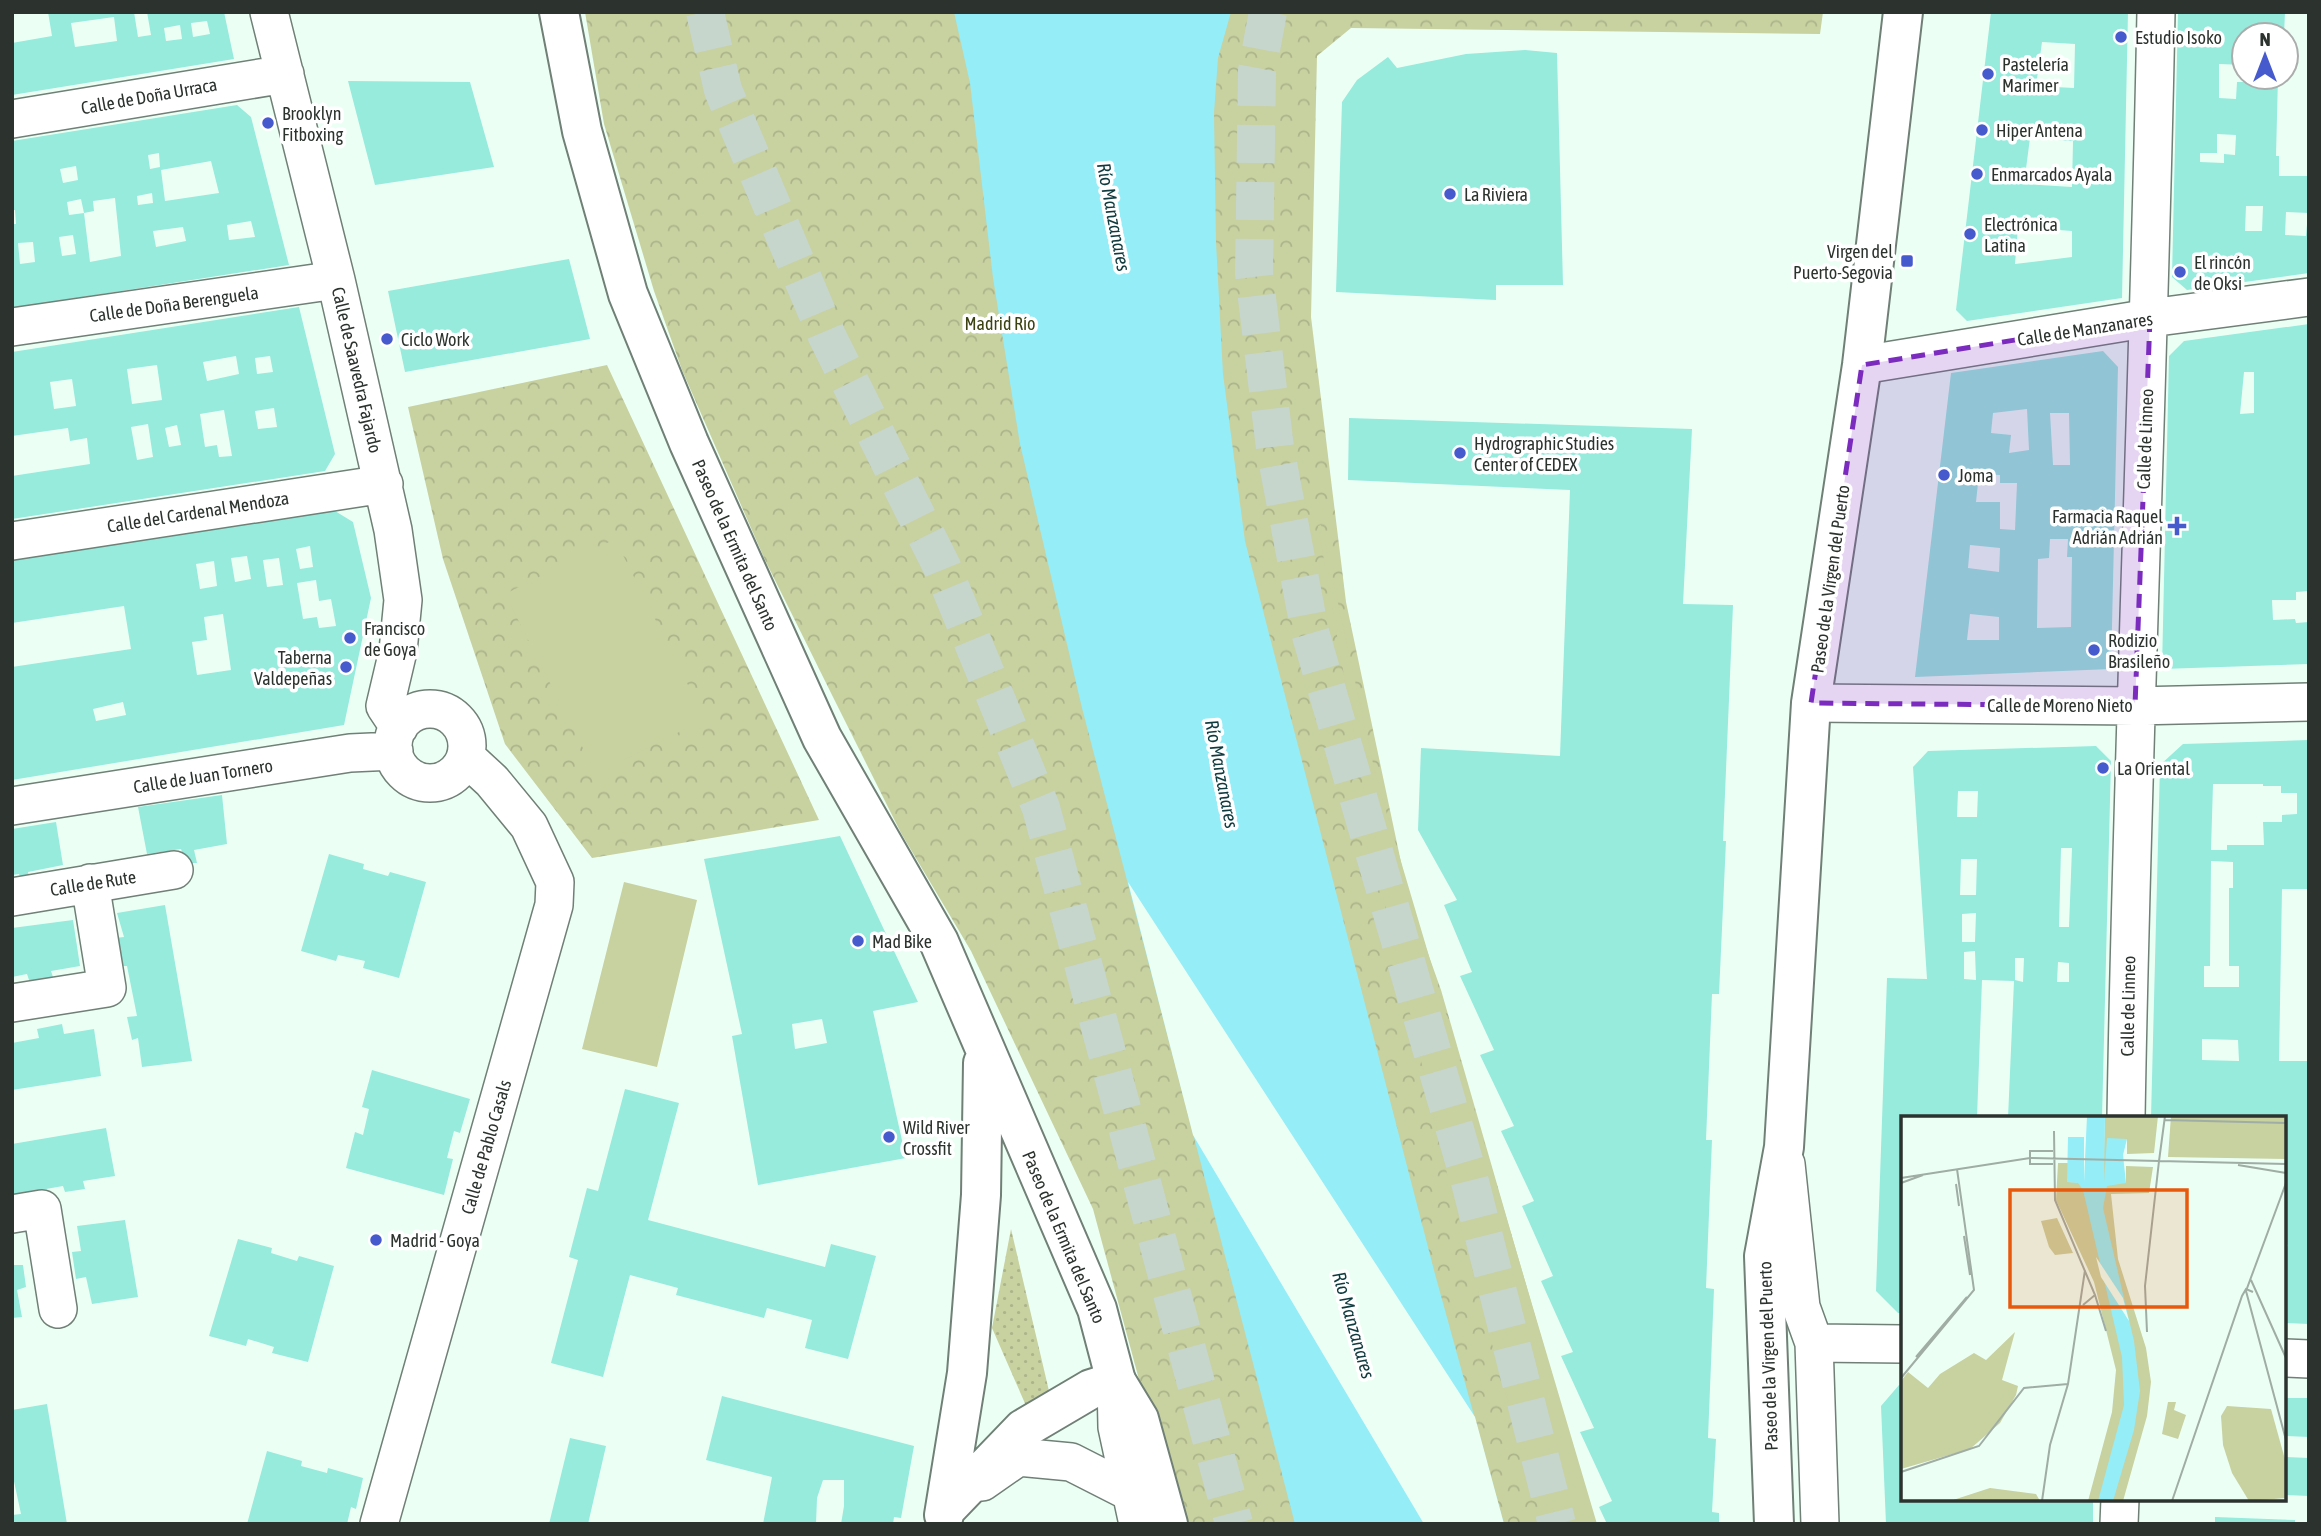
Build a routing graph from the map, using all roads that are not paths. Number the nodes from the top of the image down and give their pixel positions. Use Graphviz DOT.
graph roads {
  1 [pos="269,12"];
  2 [pos="559,12"];
  3 [pos="1903,12"];
  4 [pos="2156,12"];
  5 [pos="285,74"];
  6 [pos="12,119"];
  7 [pos="336,280"];
  8 [pos="2309,297"];
  9 [pos="2150,318"];
  10 [pos="12,327"];
  11 [pos="1862,365"];
  12 [pos="384,484"];
  13 [pos="12,541"];
  14 [pos="2309,702"];
  15 [pos="1811,704"];
  16 [pos="2134,706"];
  17 [pos="396,739"];
  18 [pos="459,766"];
  19 [pos="12,806"];
  20 [pos="174,870"];
  21 [pos="90,883"];
  22 [pos="12,897"];
  23 [pos="12,1003"];
  24 [pos="984,1049"];
  25 [pos="2126,1116"];
  26 [pos="1784,1147"];
  27 [pos="12,1214"];
  28 [pos="58,1309"];
  29 [pos="1814,1343"];
  30 [pos="1901,1344"];
  31 [pos="2286,1358"];
  32 [pos="2309,1359"];
  33 [pos="1116,1381"];
  34 [pos="2119,1501"];
  35 [pos="1134,1508"];
  36 [pos="944,1517"];
  37 [pos="379,1524"];
  38 [pos="1168,1524"];
  39 [pos="1774,1524"];
  40 [pos="1820,1524"];
  41 [pos="2119,1524"];
  1 -- 5 [label="street, Calle de Saavedra Fajardo"];
  2 -- 24 [label="main road, Paseo de la Ermita del Santo"];
  3 -- 11 [label="main road, Paseo de la Virgen del Puerto"];
  4 -- 9 [label="street, Calle de Linneo"];
  5 -- 6 [label="street, Calle de Doña Urraca"];
  5 -- 7 [label="street, Calle de Saavedra Fajardo"];
  7 -- 10 [label="street, Calle de Doña Berenguela"];
  7 -- 12 [label="street, Calle de Saavedra Fajardo"];
  8 -- 9 [label="street, Calle de Manzanares"];
  9 -- 11 [label="street, Calle de Manzanares"];
  9 -- 16 [label="street, Calle de Linneo"];
  11 -- 15 [label="main road, Paseo de la Virgen del Puerto"];
  12 -- 13 [label="street, Calle del Cardenal Mendoza"];
  12 -- 17 [label="street, Calle de Saavedra Fajardo"];
  14 -- 16 [label="street, Calle de Moreno Nieto"];
  15 -- 16 [label="street, Calle de Moreno Nieto"];
  15 -- 26 [label="main road, Paseo de la Virgen del Puerto"];
  16 -- 25 [label="street, Calle de Linneo"];
  17 -- 18 [label="street"];
  17 -- 18 [label="street"];
  17 -- 19 [label="street, Calle de Juan Tornero"];
  18 -- 37 [label="street, Calle de Pablo Casals"];
  20 -- 21 [label="street, Calle de Rute"];
  21 -- 22 [label="street, Calle de Rute"];
  21 -- 23 [label="street"];
  24 -- 33 [label="main road, Paseo de la Ermita del Santo"];
  24 -- 36 [label="main road, Paseo de la Ermita del Santo"];
  26 -- 29 [label="street, Paseo de la Virgen del Puerto"];
  26 -- 39 [label="main road, Paseo de la Virgen del Puerto"];
  27 -- 28 [label="street"];
  29 -- 30 [label="street"];
  29 -- 40 [label="street, Paseo de la Virgen del Puerto"];
  31 -- 32 [label="street"];
  33 -- 35 [label="street"];
  33 -- 36 [label="main road"];
  33 -- 38 [label="main road, Paseo de la Ermita del Santo"];
  34 -- 41 [label="street"];
  35 -- 36 [label="street"];
}
